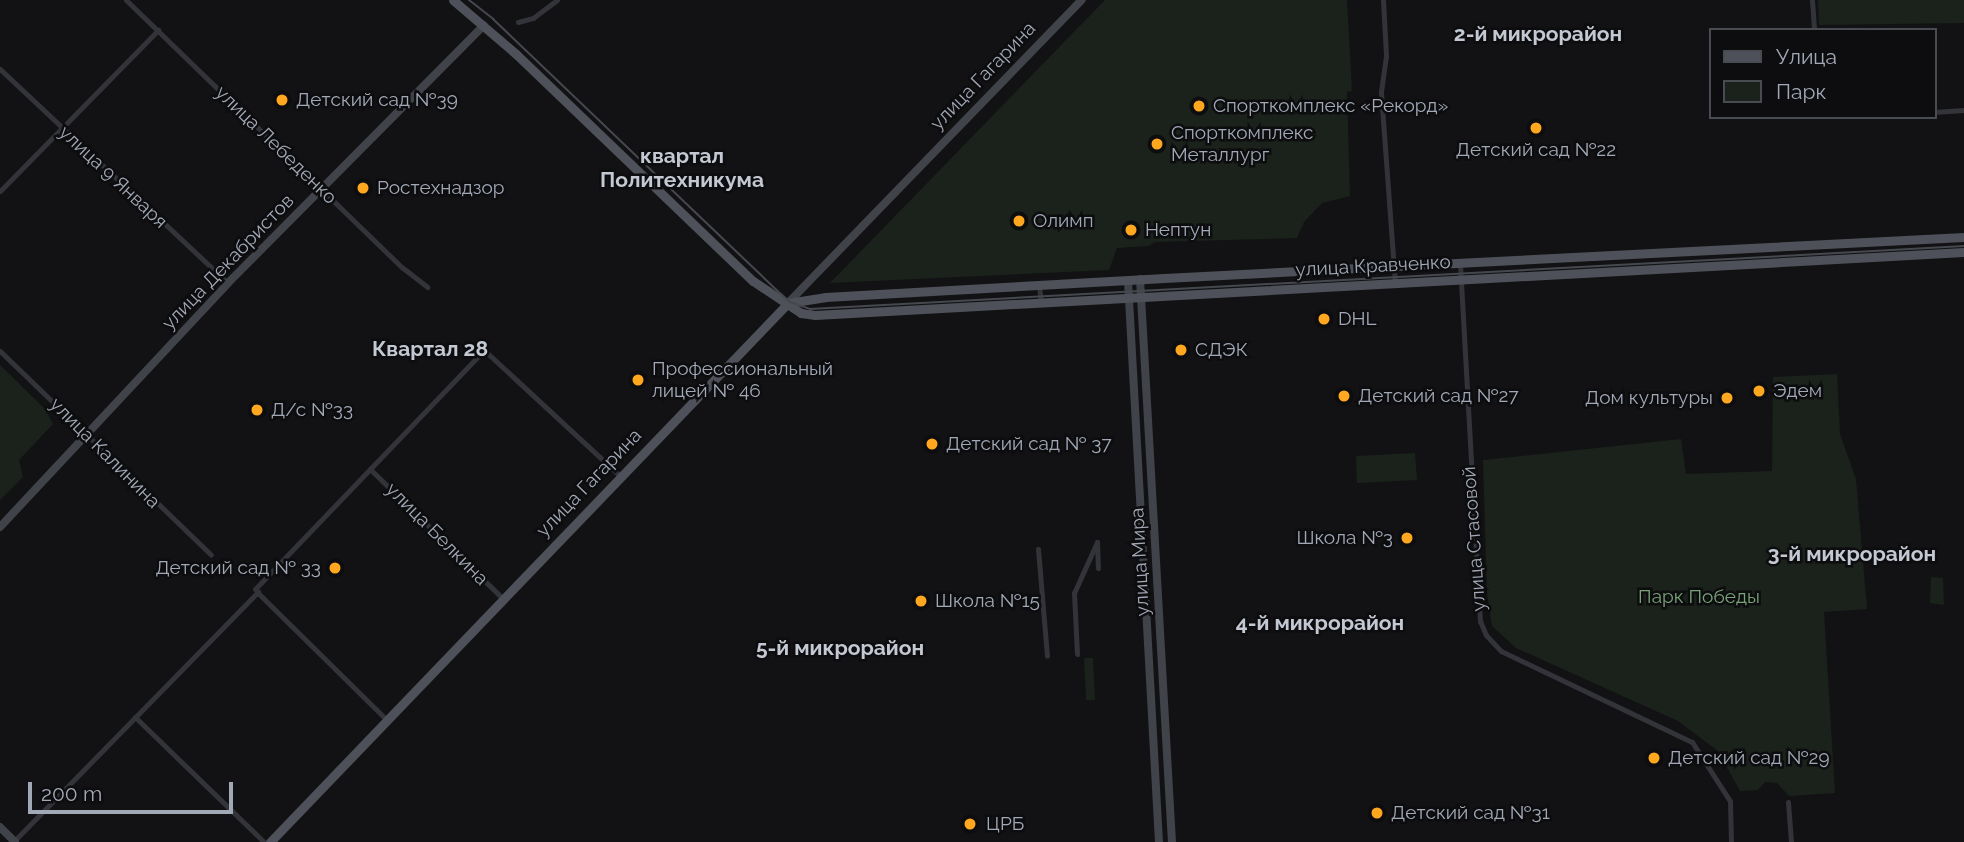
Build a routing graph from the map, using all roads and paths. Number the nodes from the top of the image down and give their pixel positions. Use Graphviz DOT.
graph roads {
  1 [pos="127,0"];
  2 [pos="453,0"];
  3 [pos="557,0"];
  4 [pos="1082,0"];
  5 [pos="1383,0"];
  6 [pos="1812,0"];
  7 [pos="518,22"];
  8 [pos="484,25"];
  9 [pos="1814,28"];
  10 [pos="158,30"];
  11 [pos="0,69"];
  12 [pos="1964,110"];
  13 [pos="1936,112"];
  14 [pos="61,128"];
  15 [pos="321,189"];
  16 [pos="0,191"];
  17 [pos="1949,237"];
  18 [pos="1964,237"];
  19 [pos="1902,240"];
  20 [pos="1964,252"];
  21 [pos="1950,253"];
  22 [pos="1621,255"];
  23 [pos="1903,255"];
  24 [pos="1460,264"];
  25 [pos="1394,268"];
  26 [pos="1352,269"];
  27 [pos="1623,270"];
  28 [pos="1234,275"];
  29 [pos="1164,278"];
  30 [pos="1140,279"];
  31 [pos="1460,279"];
  32 [pos="1128,281"];
  33 [pos="228,283"];
  34 [pos="1097,283"];
  35 [pos="1395,283"];
  36 [pos="1353,285"];
  37 [pos="1040,286"];
  38 [pos="427,287"];
  39 [pos="1236,291"];
  40 [pos="909,293"];
  41 [pos="1165,295"];
  42 [pos="1141,296"];
  43 [pos="1129,297"];
  44 [pos="814,299"];
  45 [pos="1098,299"];
  46 [pos="1041,302"];
  47 [pos="788,303"];
  48 [pos="911,310"];
  49 [pos="815,315"];
  50 [pos="0,351"];
  51 [pos="87,433"];
  52 [pos="370,469"];
  53 [pos="620,476"];
  54 [pos="0,527"];
  55 [pos="1038,549"];
  56 [pos="211,555"];
  57 [pos="1098,568"];
  58 [pos="255,589"];
  59 [pos="503,599"];
  60 [pos="1161,646"];
  61 [pos="1149,648"];
  62 [pos="1077,654"];
  63 [pos="1047,656"];
  64 [pos="135,717"];
  65 [pos="388,720"];
  66 [pos="1169,800"];
  67 [pos="1157,801"];
  68 [pos="1788,802"];
  69 [pos="0,827"];
  70 [pos="271,841"];
  71 [pos="15,842"];
  72 [pos="1159,842"];
  73 [pos="1172,842"];
  74 [pos="1731,842"];
  75 [pos="1791,842"];
  1 -- 10 [label="street, улица Лебеденко"];
  2 -- 8 [label="main road, улица Кравченко"];
  3 -- 7 [label="street"];
  4 -- 47 [label="street, улица Гагарина"];
  5 -- 25 [label="street"];
  6 -- 9 [label="street"];
  8 -- 15 [label="street, улица Декабристов"];
  8 -- 47 [label="main road, улица Кравченко"];
  10 -- 14 [label="street"];
  10 -- 15 [label="street, улица Лебеденко"];
  11 -- 14 [label="street, улица 9 Января"];
  12 -- 13 [label="street"];
  14 -- 16 [label="street"];
  14 -- 33 [label="street, улица 9 Января"];
  15 -- 33 [label="street, улица Декабристов"];
  15 -- 38 [label="street, улица Лебеденко"];
  17 -- 18 [label="main road, улица Кравченко"];
  17 -- 19 [label="main road, улица Кравченко"];
  17 -- 21 [label="street"];
  19 -- 22 [label="main road, улица Кравченко"];
  19 -- 23 [label="street"];
  20 -- 21 [label="main road, улица Кравченко"];
  21 -- 23 [label="main road, улица Кравченко"];
  22 -- 24 [label="main road, улица Кравченко"];
  22 -- 27 [label="street"];
  23 -- 27 [label="main road, улица Кравченко"];
  24 -- 25 [label="main road, улица Кравченко"];
  24 -- 31 [label="street, улица Стасовой"];
  25 -- 26 [label="main road, улица Кравченко"];
  25 -- 35 [label="street"];
  26 -- 28 [label="main road, улица Кравченко"];
  26 -- 36 [label="street"];
  27 -- 31 [label="main road, улица Кравченко"];
  28 -- 29 [label="main road, улица Кравченко"];
  28 -- 39 [label="street"];
  29 -- 30 [label="main road, улица Кравченко"];
  29 -- 41 [label="street"];
  30 -- 32 [label="main road, улица Кравченко"];
  30 -- 42 [label="street, улица Мира"];
  31 -- 35 [label="main road, улица Кравченко"];
  31 -- 74 [label="street, улица Стасовой"];
  32 -- 34 [label="main road, улица Кравченко"];
  32 -- 43 [label="street, улица Мира"];
  33 -- 51 [label="street, улица Декабристов"];
  34 -- 37 [label="main road, улица Кравченко"];
  34 -- 45 [label="street"];
  35 -- 36 [label="main road, улица Кравченко"];
  36 -- 39 [label="main road, улица Кравченко"];
  37 -- 40 [label="main road, улица Кравченко"];
  37 -- 46 [label="street"];
  39 -- 41 [label="main road, улица Кравченко"];
  40 -- 44 [label="main road, улица Кравченко"];
  40 -- 48 [label="street"];
  41 -- 42 [label="main road, улица Кравченко"];
  42 -- 43 [label="main road, улица Кравченко"];
  42 -- 60 [label="street, улица Мира"];
  43 -- 45 [label="main road, улица Кравченко"];
  43 -- 61 [label="street, улица Мира"];
  44 -- 47 [label="main road, улица Кравченко"];
  44 -- 49 [label="street"];
  45 -- 46 [label="main road, улица Кравченко"];
  46 -- 48 [label="main road, улица Кравченко"];
  47 -- 49 [label="main road, улица Кравченко"];
  47 -- 53 [label="main road, улица Гагарина"];
  48 -- 49 [label="main road, улица Кравченко"];
  50 -- 51 [label="street, улица Калинина"];
  51 -- 54 [label="street, улица Декабристов"];
  51 -- 56 [label="street, улица Калинина"];
  52 -- 53 [label="street"];
  52 -- 58 [label="street"];
  52 -- 59 [label="street, улица Белкина"];
  53 -- 59 [label="main road, улица Гагарина"];
  55 -- 63 [label="street"];
  57 -- 62 [label="street"];
  58 -- 64 [label="street"];
  58 -- 65 [label="street"];
  59 -- 65 [label="main road, улица Гагарина"];
  60 -- 61 [label="street"];
  60 -- 66 [label="street, улица Мира"];
  61 -- 67 [label="street, улица Мира"];
  64 -- 70 [label="street"];
  64 -- 71 [label="street"];
  65 -- 70 [label="main road, улица Гагарина"];
  66 -- 67 [label="street"];
  66 -- 73 [label="street, улица Мира"];
  67 -- 72 [label="street, улица Мира"];
  68 -- 75 [label="street"];
  69 -- 71 [label="street"];
}
